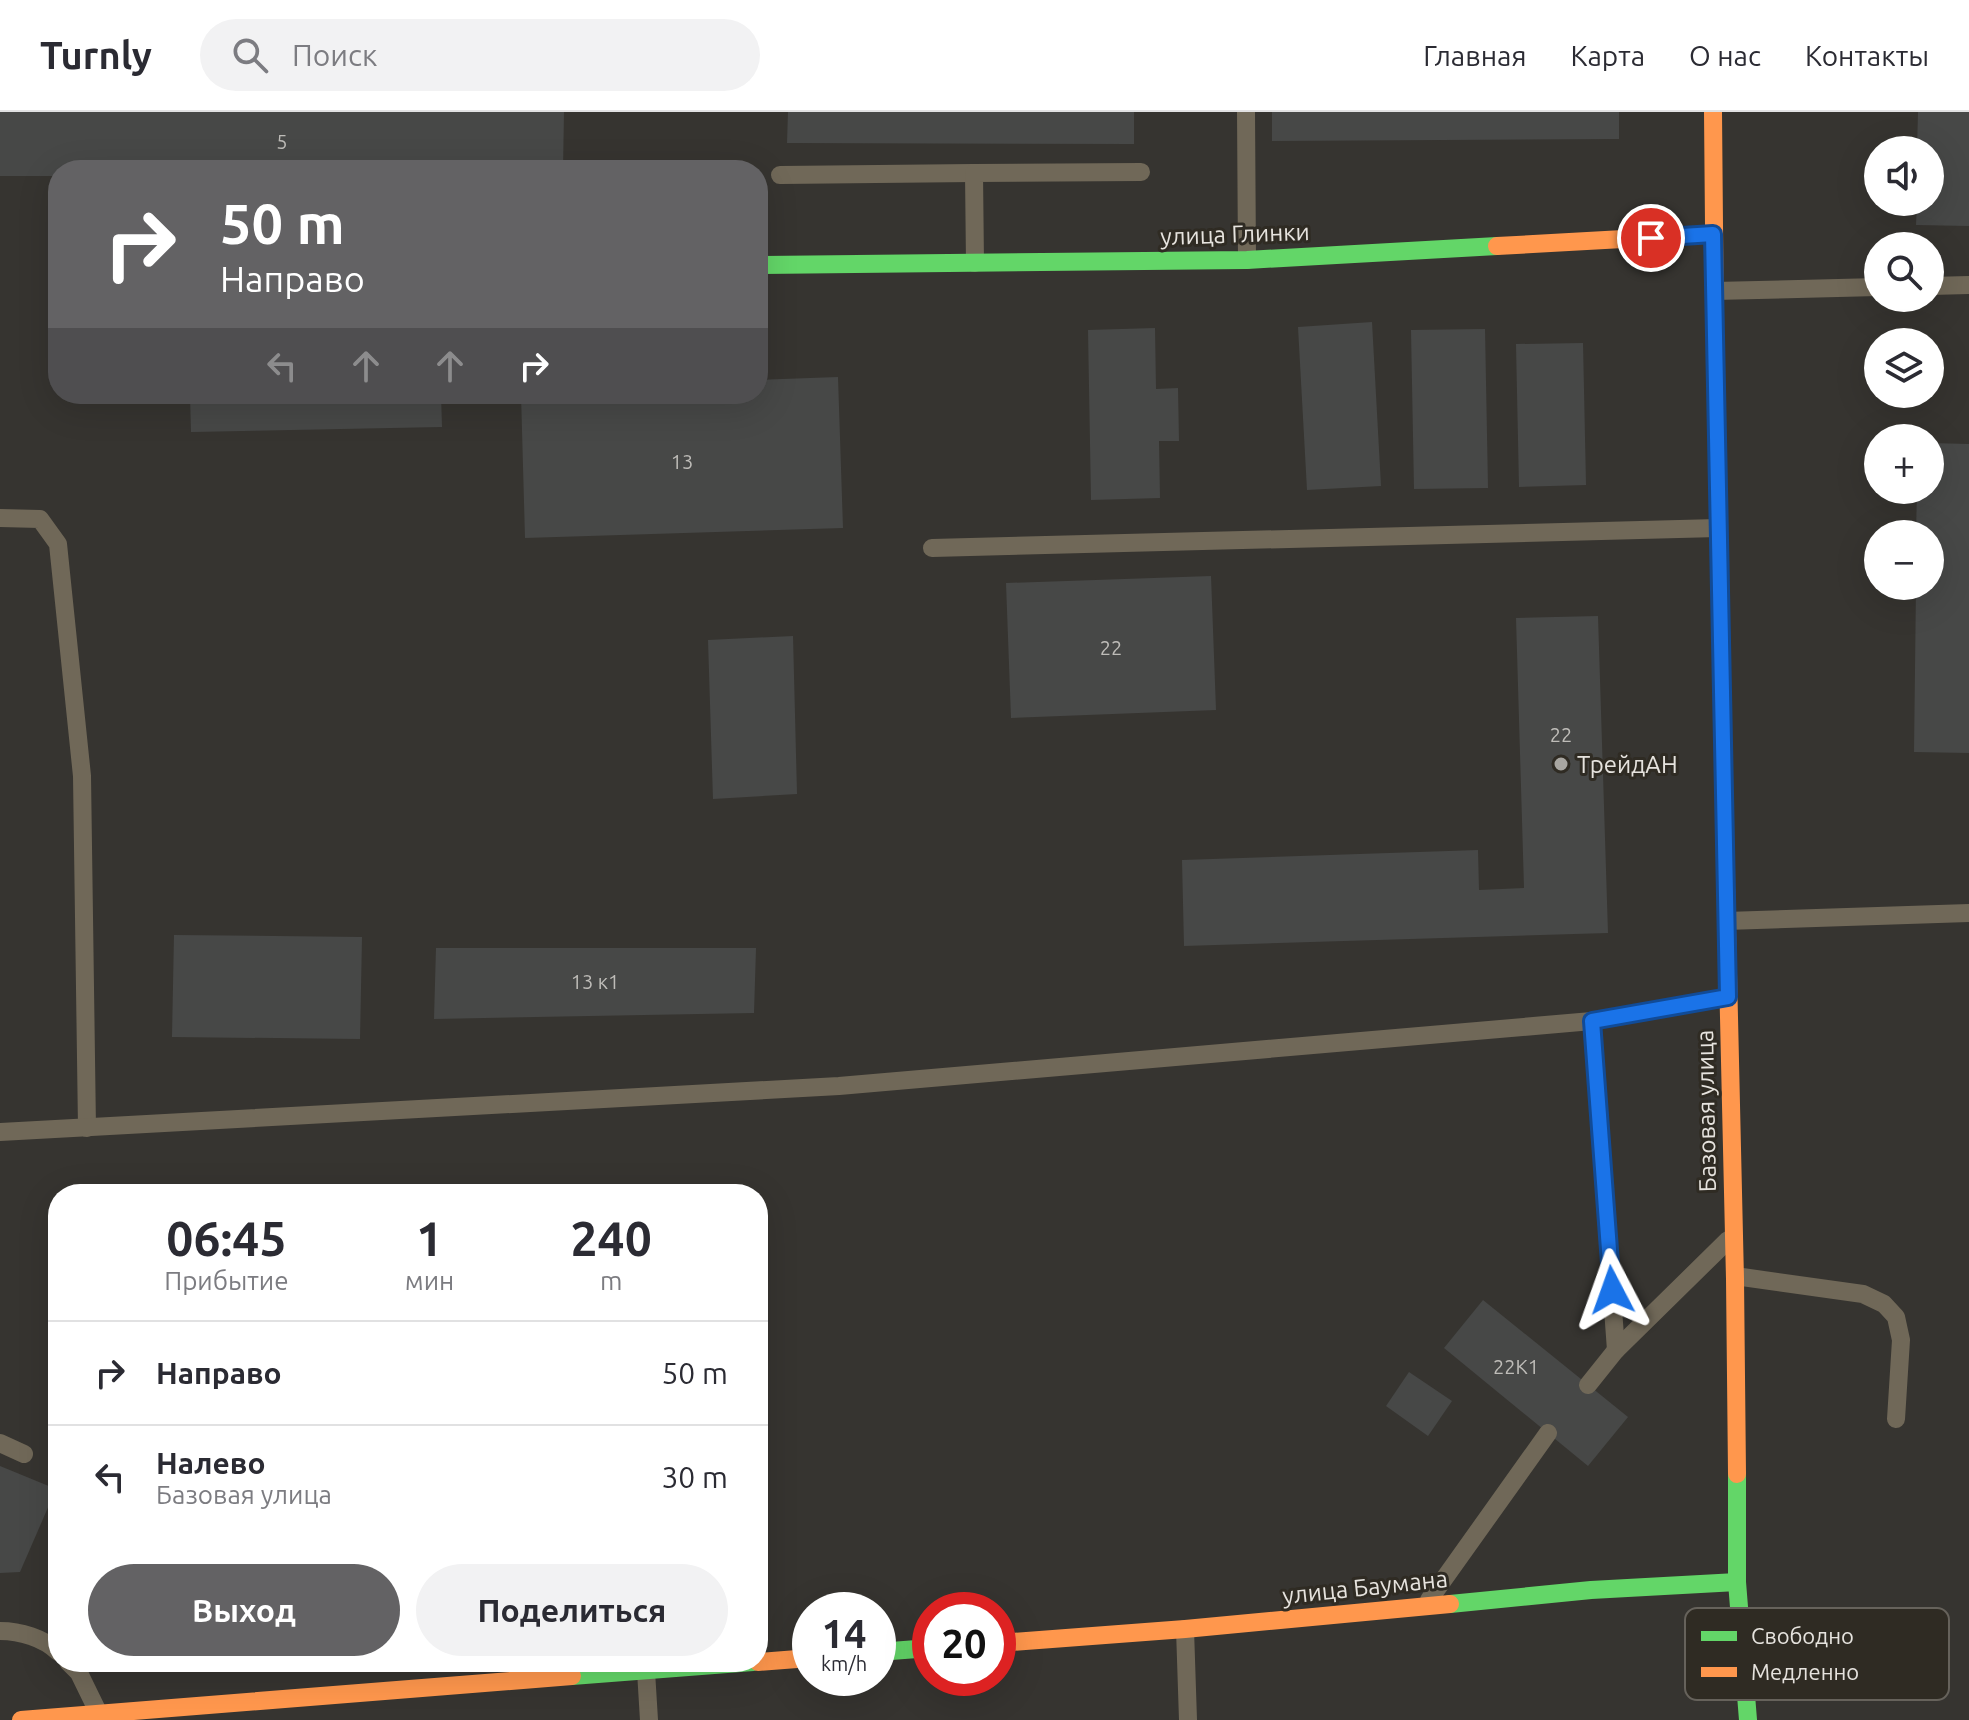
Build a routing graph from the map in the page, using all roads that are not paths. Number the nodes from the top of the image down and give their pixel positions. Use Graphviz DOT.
graph roads {
  1 [pos="1246,112"];
  2 [pos="1713,112"];
  3 [pos="1141,172"];
  4 [pos="974,173"];
  5 [pos="780,175"];
  6 [pos="1713,234"];
  7 [pos="1247,260"];
  8 [pos="975,263"];
  9 [pos="768,265"];
  10 [pos="1969,285"];
  11 [pos="1944,286"];
  12 [pos="1864,287"];
  13 [pos="1714,291"];
  14 [pos="0,518"];
  15 [pos="1718,528"];
  16 [pos="932,548"];
  17 [pos="1969,913"];
  18 [pos="1726,921"];
  19 [pos="1728,997"];
  20 [pos="1592,1021"];
  21 [pos="87,1128"];
  22 [pos="0,1132"];
  23 [pos="1733,1235"];
  24 [pos="1735,1276"];
  25 [pos="1616,1350"];
  26 [pos="1588,1385"];
  27 [pos="1896,1419"];
  28 [pos="1548,1433"];
  29 [pos="0,1443"];
  30 [pos="24,1454"];
  31 [pos="1737,1582"];
  32 [pos="1425,1605"];
  33 [pos="1739,1608"];
  34 [pos="1185,1629"];
  35 [pos="0,1631"];
  36 [pos="1016,1642"];
  37 [pos="48,1644"];
  38 [pos="792,1659"];
  39 [pos="768,1661"];
  40 [pos="78,1672"];
  41 [pos="621,1672"];
  42 [pos="646,1672"];
  43 [pos="1746,1700"];
  44 [pos="99,1714"];
  45 [pos="21,1720"];
  46 [pos="649,1720"];
  47 [pos="1188,1720"];
  48 [pos="1748,1720"];
  1 -- 7 [label="lane"];
  2 -- 6 [label="main road, Базовая улица"];
  3 -- 4 [label="lane"];
  4 -- 5 [label="lane"];
  4 -- 8 [label="lane"];
  6 -- 7 [label="main road, улица Глинки"];
  6 -- 13 [label="main road, Базовая улица"];
  7 -- 8 [label="main road, улица Глинки"];
  8 -- 9 [label="main road, улица Глинки"];
  10 -- 11 [label="lane"];
  12 -- 13 [label="lane"];
  13 -- 15 [label="main road, Базовая улица"];
  14 -- 21 [label="lane"];
  15 -- 16 [label="lane"];
  15 -- 18 [label="main road, Базовая улица"];
  17 -- 18 [label="lane"];
  18 -- 19 [label="main road, Базовая улица"];
  19 -- 20 [label="lane"];
  19 -- 23 [label="main road, Базовая улица"];
  20 -- 21 [label="lane"];
  20 -- 25 [label="lane"];
  21 -- 22 [label="lane"];
  23 -- 24 [label="main road, Базовая улица"];
  23 -- 25 [label="lane"];
  24 -- 27 [label="lane"];
  24 -- 31 [label="main road, Базовая улица"];
  25 -- 26 [label="lane"];
  28 -- 32 [label="lane"];
  29 -- 30 [label="lane"];
  31 -- 32 [label="main road, улица Баумана"];
  31 -- 33 [label="main road, Базовая улица"];
  32 -- 34 [label="main road, улица Баумана"];
  34 -- 36 [label="main road, улица Баумана"];
  34 -- 47 [label="lane"];
  35 -- 37 [label="lane"];
  38 -- 39 [label="main road"];
  40 -- 44 [label="lane"];
  41 -- 44 [label="main road"];
  42 -- 46 [label="lane"];
  43 -- 48 [label="main road, Базовая улица"];
  44 -- 45 [label="main road"];
}
